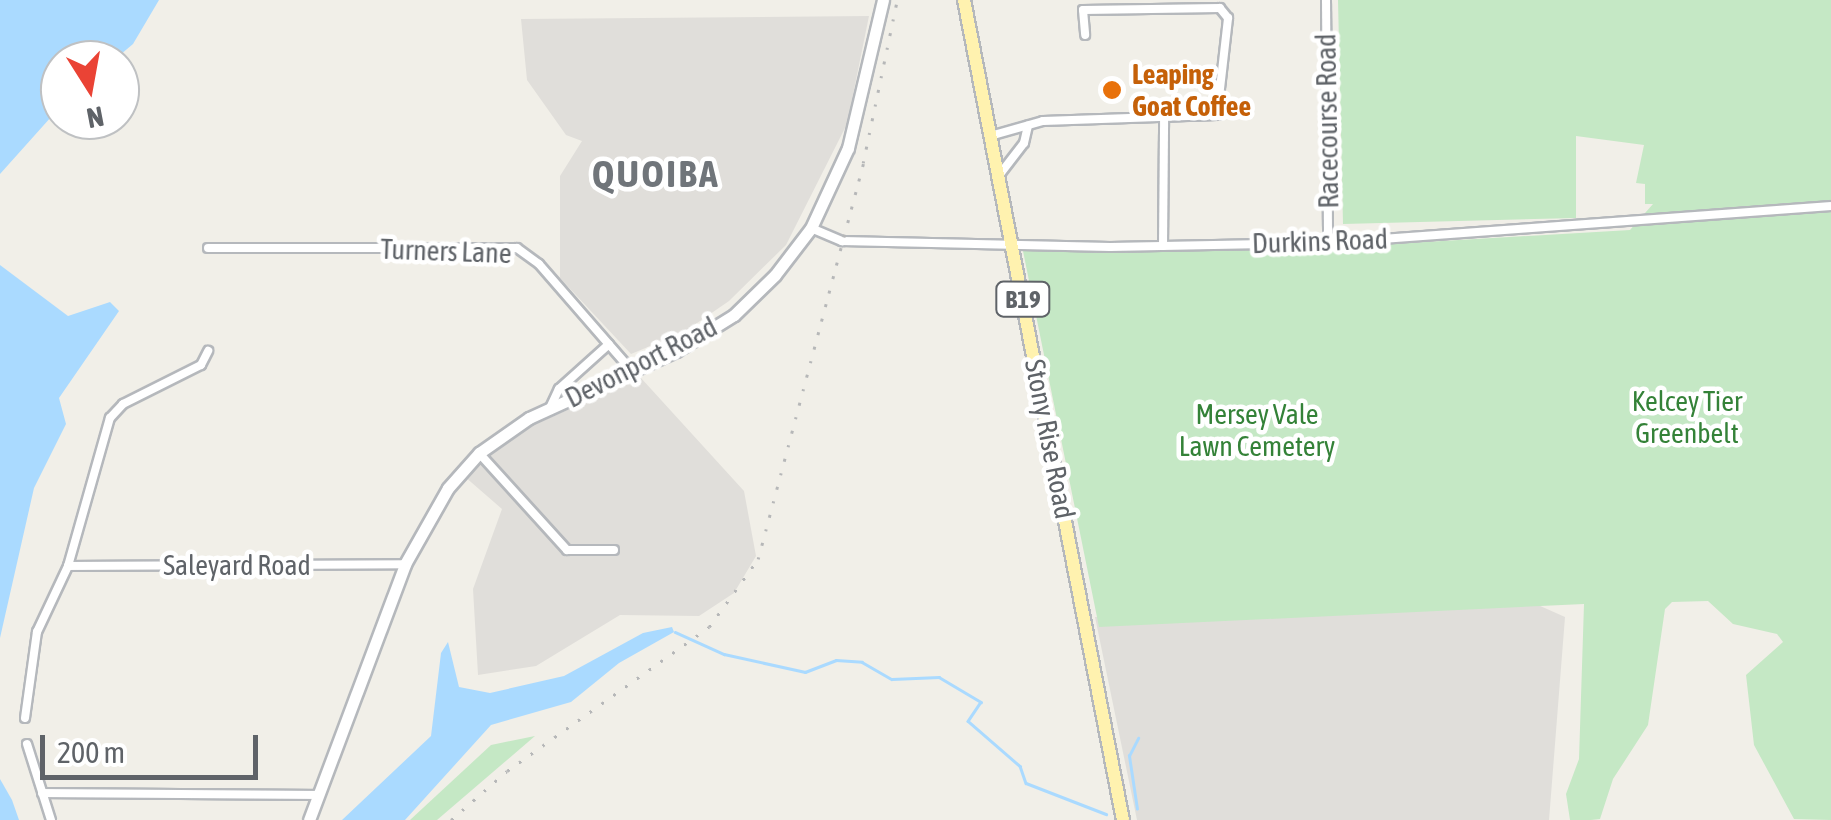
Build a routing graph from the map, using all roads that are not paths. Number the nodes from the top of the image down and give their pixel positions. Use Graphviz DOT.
graph roads {
  1 [pos="883,0"];
  2 [pos="964,0"];
  3 [pos="1326,0"];
  4 [pos="1085,35"];
  5 [pos="1164,119"];
  6 [pos="1028,125"];
  7 [pos="990,136"];
  8 [pos="998,178"];
  9 [pos="1831,206"];
  10 [pos="811,228"];
  11 [pos="1012,242"];
  12 [pos="1328,242"];
  13 [pos="1163,246"];
  14 [pos="208,248"];
  15 [pos="609,344"];
  16 [pos="208,350"];
  17 [pos="631,370"];
  18 [pos="550,408"];
  19 [pos="479,453"];
  20 [pos="614,550"];
  21 [pos="406,564"];
  22 [pos="68,566"];
  23 [pos="26,718"];
  24 [pos="28,744"];
  25 [pos="42,793"];
  26 [pos="319,795"];
  27 [pos="51,820"];
  28 [pos="309,820"];
  29 [pos="1123,820"];
  1 -- 10 [label="main road, Devonport Road"];
  2 -- 7 [label="main road, Stony Rise Road / B19"];
  3 -- 12 [label="street, Racecourse Road"];
  4 -- 5 [label="street"];
  5 -- 6 [label="street"];
  5 -- 13 [label="street"];
  6 -- 7 [label="street"];
  6 -- 8 [label="street"];
  7 -- 8 [label="main road, Stony Rise Road / B19"];
  8 -- 11 [label="main road, Stony Rise Road / B19"];
  9 -- 12 [label="street, Durkins Road"];
  10 -- 11 [label="street, Durkins Road"];
  10 -- 17 [label="main road, Devonport Road"];
  11 -- 13 [label="street, Durkins Road"];
  11 -- 29 [label="main road, Stony Rise Road / B19"];
  12 -- 13 [label="street, Durkins Road"];
  14 -- 15 [label="street, Turners Lane"];
  15 -- 17 [label="street, Turners Lane"];
  15 -- 18 [label="street, Devonport Road"];
  16 -- 22 [label="street"];
  17 -- 18 [label="main road, Devonport Road"];
  18 -- 19 [label="main road, Devonport Road"];
  19 -- 20 [label="street"];
  19 -- 21 [label="main road, Devonport Road"];
  21 -- 22 [label="street, Saleyard Road"];
  21 -- 26 [label="main road, Devonport Road"];
  22 -- 23 [label="street"];
  24 -- 25 [label="street"];
  25 -- 26 [label="street"];
  25 -- 27 [label="street"];
  26 -- 28 [label="main road, Devonport Road"];
}
